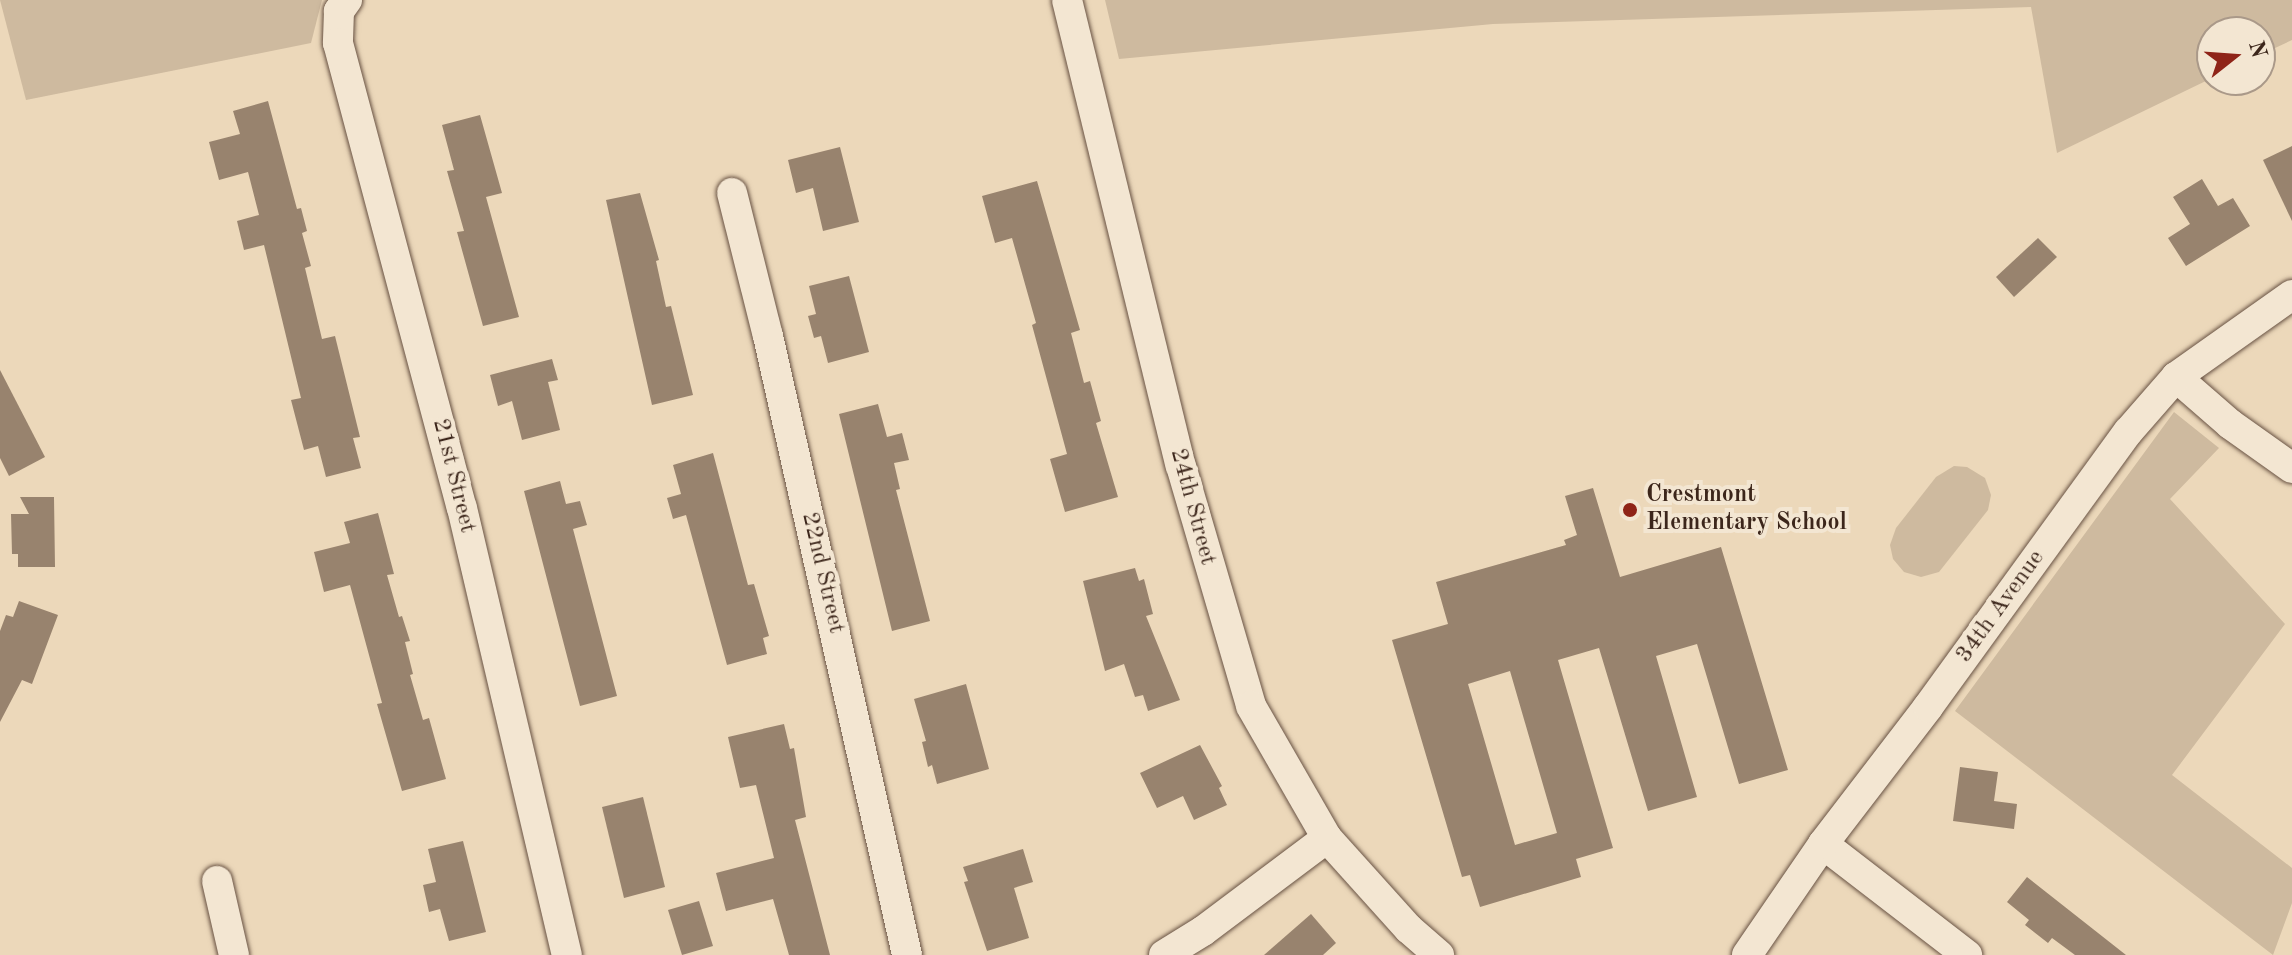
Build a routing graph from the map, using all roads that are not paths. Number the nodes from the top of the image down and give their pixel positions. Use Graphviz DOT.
graph roads {
  1 [pos="347,0"];
  2 [pos="1067,0"];
  3 [pos="732,193"];
  4 [pos="2292,295"];
  5 [pos="2176,377"];
  6 [pos="2292,468"];
  7 [pos="1327,838"];
  8 [pos="1823,844"];
  9 [pos="217,881"];
  10 [pos="234,955"];
  11 [pos="567,955"];
  12 [pos="907,955"];
  13 [pos="1164,955"];
  14 [pos="1439,955"];
  15 [pos="1747,955"];
  16 [pos="1967,955"];
  1 -- 11 [label="street, 21st Street"];
  2 -- 7 [label="street, 24th Street"];
  3 -- 12 [label="street, 22nd Street"];
  4 -- 5 [label="street, 34th Avenue"];
  5 -- 6 [label="street"];
  5 -- 8 [label="street, 34th Avenue"];
  7 -- 13 [label="street"];
  7 -- 14 [label="street, 24th Street"];
  8 -- 15 [label="street, 34th Avenue"];
  8 -- 16 [label="street"];
  9 -- 10 [label="street"];
}
